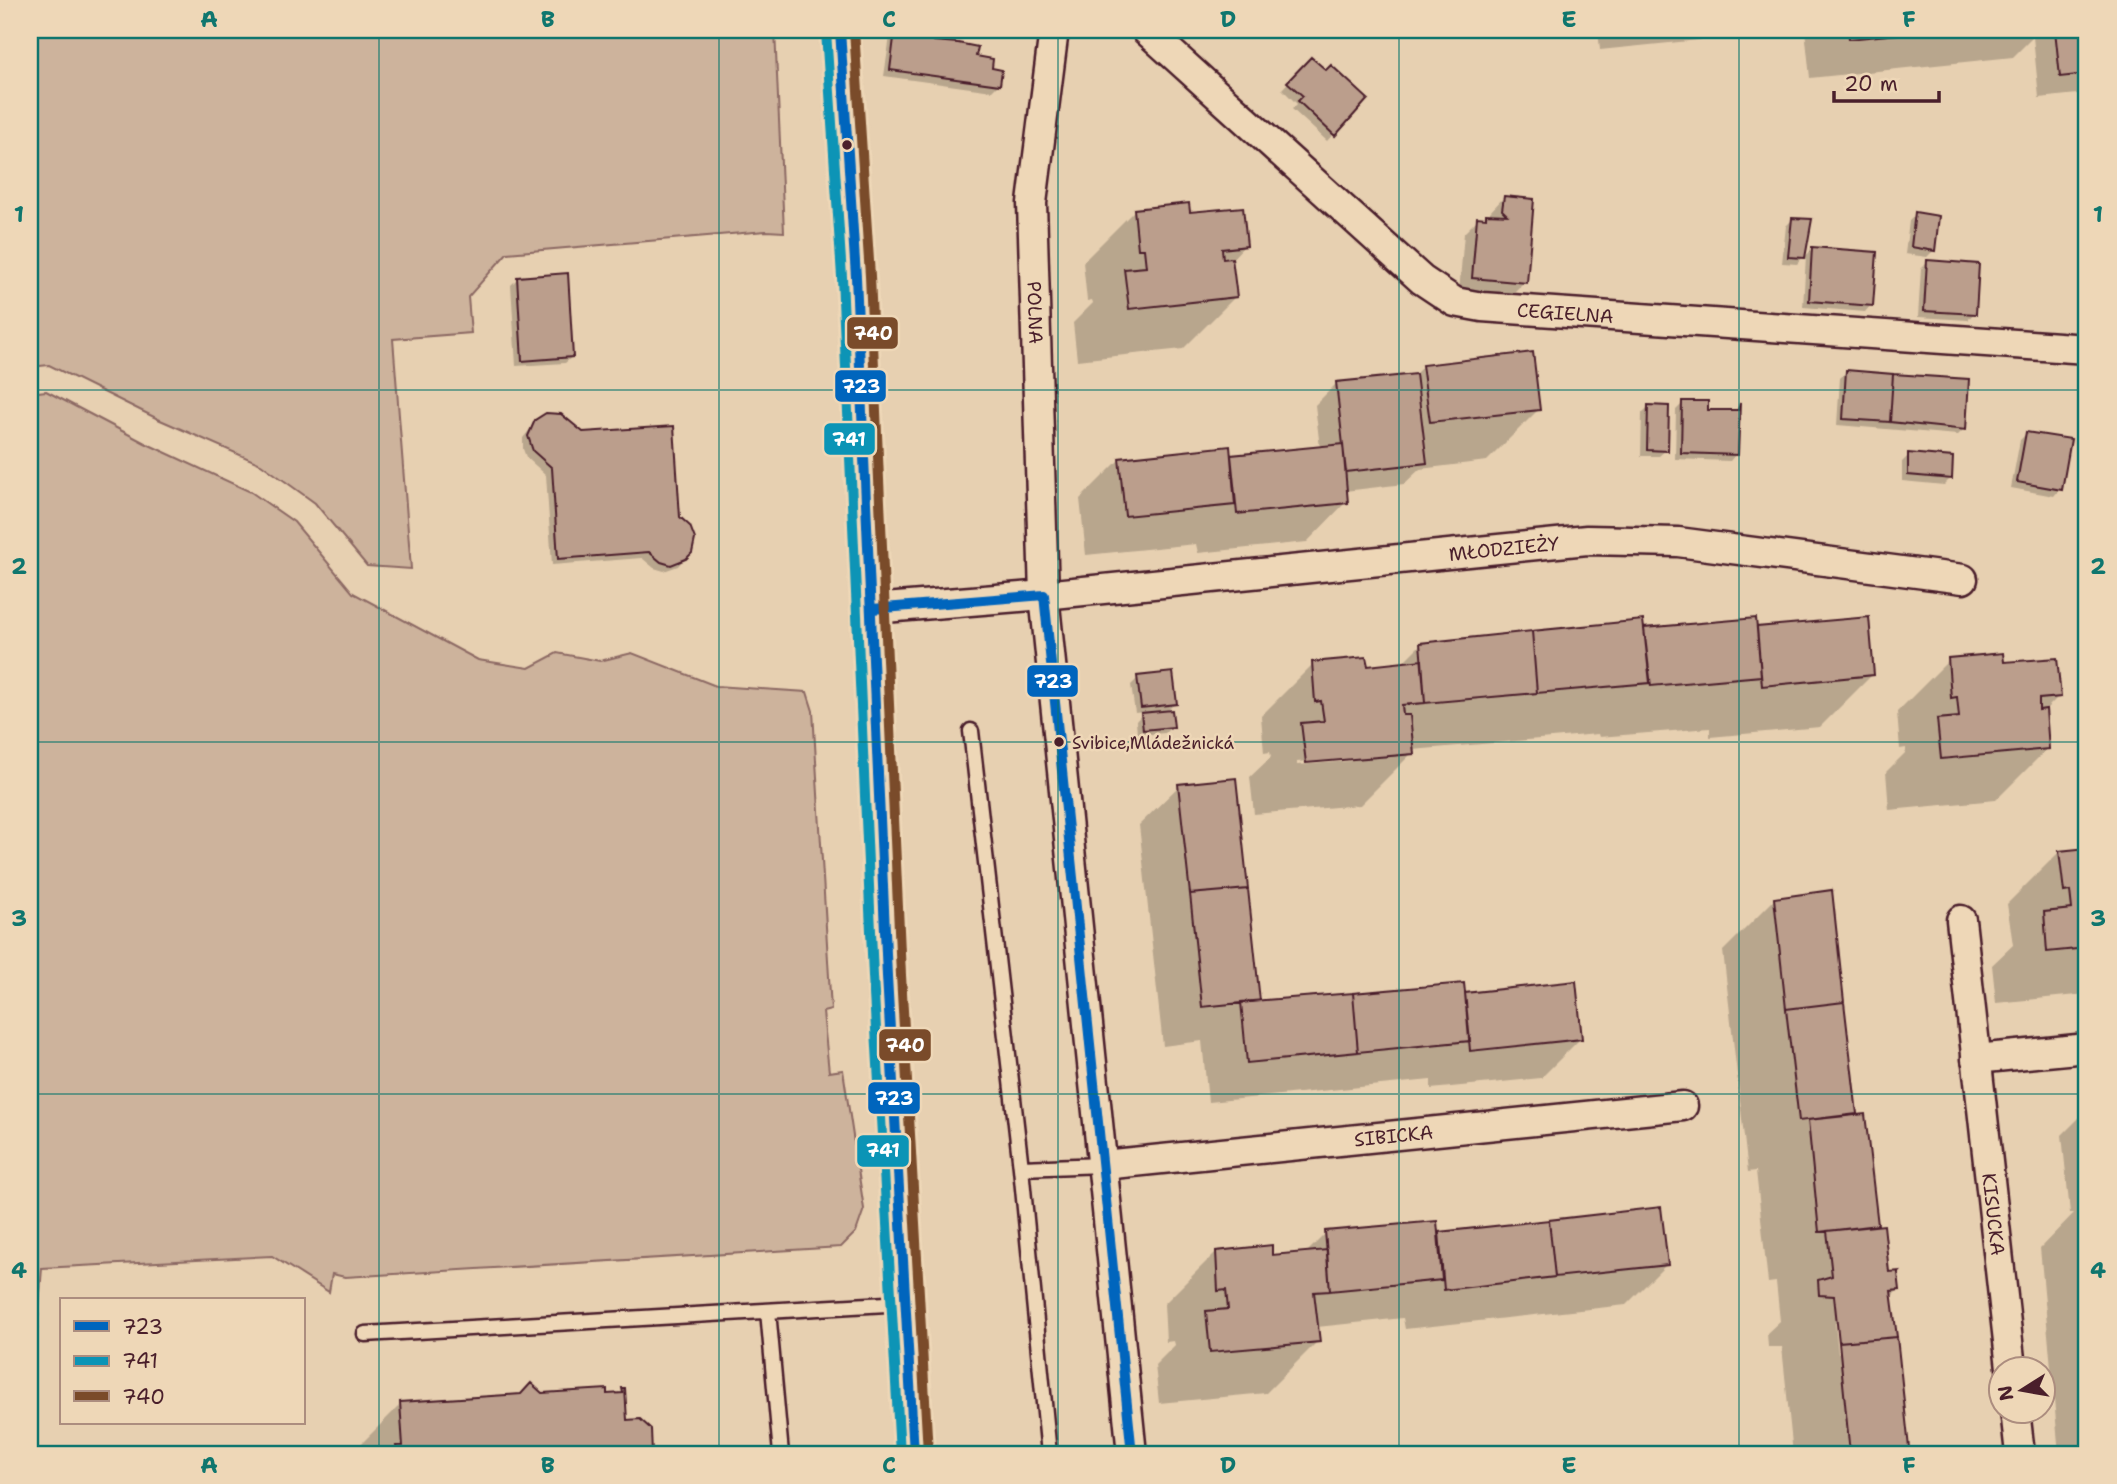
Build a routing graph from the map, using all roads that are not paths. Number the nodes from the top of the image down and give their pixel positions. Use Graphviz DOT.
graph roads {
  1 [pos="840,30"];
  2 [pos="1054,30"];
  3 [pos="1146,30"];
  4 [pos="2087,349"];
  5 [pos="1963,579"];
  6 [pos="1044,595"];
  7 [pos="873,609"];
  8 [pos="971,731"];
  9 [pos="1961,920"];
  10 [pos="2087,1048"];
  11 [pos="1976,1059"];
  12 [pos="1683,1106"];
  13 [pos="1103,1165"];
  14 [pos="1021,1168"];
  15 [pos="904,1303"];
  16 [pos="768,1311"];
  17 [pos="365,1334"];
  18 [pos="2009,1354"];
  19 [pos="2017,1424"];
  20 [pos="781,1454"];
  21 [pos="914,1454"];
  22 [pos="1049,1454"];
  23 [pos="1132,1454"];
  24 [pos="2020,1454"];
  1 -- 7 [label="street"];
  2 -- 6 [label="street, POLNA"];
  3 -- 4 [label="street, CEGIELNA"];
  5 -- 6 [label="street, MŁODZIEŻY"];
  6 -- 7 [label="street, MŁODZIEŻY"];
  6 -- 13 [label="street, POLNA"];
  7 -- 15 [label="street"];
  8 -- 14 [label="lane"];
  9 -- 11 [label="street, KISUCKA"];
  10 -- 11 [label="street"];
  11 -- 18 [label="street, KISUCKA"];
  12 -- 13 [label="street, SIBICKA"];
  13 -- 14 [label="lane"];
  13 -- 23 [label="street, POLNA"];
  14 -- 22 [label="lane"];
  15 -- 16 [label="lane"];
  15 -- 21 [label="street"];
  16 -- 17 [label="lane"];
  16 -- 20 [label="lane"];
  19 -- 24 [label="street"];
}
